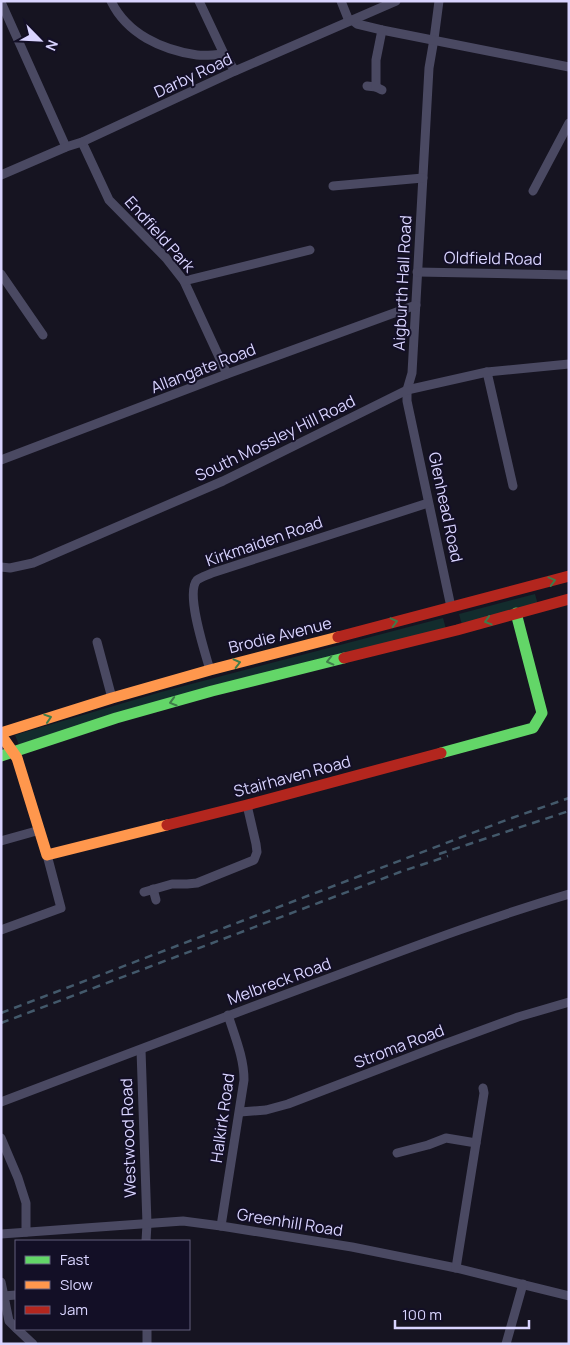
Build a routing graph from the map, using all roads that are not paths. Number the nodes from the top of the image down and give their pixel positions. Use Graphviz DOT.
graph roads {
  1 [pos="111,1"];
  2 [pos="199,1"];
  3 [pos="342,1"];
  4 [pos="396,1"];
  5 [pos="439,1"];
  6 [pos="1,2"];
  7 [pos="351,20"];
  8 [pos="382,30"];
  9 [pos="434,39"];
  10 [pos="224,54"];
  11 [pos="569,67"];
  12 [pos="235,71"];
  13 [pos="375,88"];
  14 [pos="569,123"];
  15 [pos="82,142"];
  16 [pos="66,148"];
  17 [pos="1,175"];
  18 [pos="423,178"];
  19 [pos="333,186"];
  20 [pos="533,191"];
  21 [pos="310,250"];
  22 [pos="417,272"];
  23 [pos="1,274"];
  24 [pos="569,275"];
  25 [pos="184,281"];
  26 [pos="416,305"];
  27 [pos="44,335"];
  28 [pos="569,364"];
  29 [pos="487,372"];
  30 [pos="227,374"];
  31 [pos="407,390"];
  32 [pos="1,460"];
  33 [pos="513,486"];
  34 [pos="428,503"];
  35 [pos="1,567"];
  36 [pos="569,576"];
  37 [pos="569,599"];
  38 [pos="516,613"];
  39 [pos="454,618"];
  40 [pos="97,642"];
  41 [pos="210,670"];
  42 [pos="112,698"];
  43 [pos="1,734"];
  44 [pos="7,754"];
  45 [pos="247,805"];
  46 [pos="40,830"];
  47 [pos="1,841"];
  48 [pos="47,855"];
  49 [pos="569,894"];
  50 [pos="156,900"];
  51 [pos="1,930"];
  52 [pos="569,1002"];
  53 [pos="228,1015"];
  54 [pos="141,1050"];
  55 [pos="483,1088"];
  56 [pos="1,1102"];
  57 [pos="240,1112"];
  58 [pos="1,1138"];
  59 [pos="476,1143"];
  60 [pos="397,1153"];
  61 [pos="147,1224"];
  62 [pos="221,1226"];
  63 [pos="26,1232"];
  64 [pos="1,1234"];
  65 [pos="146,1240"];
  66 [pos="456,1268"];
  67 [pos="1,1282"];
  68 [pos="523,1284"];
  69 [pos="15,1295"];
  70 [pos="3,1296"];
  71 [pos="569,1296"];
  72 [pos="15,1326"];
  73 [pos="19,1330"];
  74 [pos="147,1330"];
  75 [pos="33,1344"];
  76 [pos="147,1344"];
  77 [pos="506,1344"];
  1 -- 10 [label="street"];
  2 -- 10 [label="street"];
  3 -- 7 [label="street"];
  4 -- 7 [label="street, Darby Road"];
  5 -- 9 [label="street, Aigburth Hall Road"];
  6 -- 16 [label="street"];
  7 -- 8 [label="street"];
  7 -- 12 [label="street, Darby Road"];
  8 -- 9 [label="street"];
  8 -- 13 [label="street"];
  9 -- 11 [label="street"];
  9 -- 18 [label="street, Aigburth Hall Road"];
  10 -- 12 [label="street"];
  12 -- 15 [label="street, Darby Road"];
  14 -- 20 [label="street"];
  15 -- 16 [label="street, Darby Road"];
  15 -- 25 [label="street, Endfield Park"];
  16 -- 17 [label="street, Darby Road"];
  18 -- 19 [label="street"];
  18 -- 22 [label="street, Aigburth Hall Road"];
  21 -- 25 [label="street"];
  22 -- 24 [label="street, Oldfield Road"];
  22 -- 26 [label="street, Aigburth Hall Road"];
  23 -- 27 [label="street"];
  25 -- 30 [label="street, Endfield Park"];
  26 -- 30 [label="street, Allangate Road"];
  26 -- 31 [label="street, Aigburth Hall Road"];
  28 -- 29 [label="street, South Mossley Hill Road"];
  29 -- 31 [label="street, South Mossley Hill Road"];
  29 -- 33 [label="street"];
  30 -- 32 [label="street, Allangate Road"];
  31 -- 34 [label="street, Glenhead Road"];
  31 -- 35 [label="street, South Mossley Hill Road"];
  34 -- 39 [label="street, Glenhead Road"];
  34 -- 41 [label="street, Kirkmaiden Road"];
  39 -- 36 [label="street, Brodie Avenue, one-way"];
  37 -- 38 [label="street, Brodie Avenue"];
  38 -- 39 [label="street, Brodie Avenue, one-way"];
  38 -- 45 [label="street, Stairhaven Road"];
  41 -- 39 [label="street, Brodie Avenue, one-way"];
  39 -- 44 [label="street, Brodie Avenue, one-way"];
  40 -- 42 [label="street"];
  41 -- 42 [label="street, Brodie Avenue"];
  43 -- 42 [label="street, Brodie Avenue, one-way"];
  43 -- 44 [label="street"];
  44 -- 46 [label="street"];
  45 -- 48 [label="street, Stairhaven Road"];
  45 -- 50 [label="street"];
  46 -- 47 [label="street"];
  46 -- 48 [label="street"];
  48 -- 51 [label="street"];
  49 -- 53 [label="street, Melbreck Road"];
  52 -- 57 [label="street, Stroma Road"];
  53 -- 54 [label="street, Melbreck Road"];
  53 -- 57 [label="street, Halkirk Road"];
  54 -- 56 [label="street, Melbreck Road"];
  54 -- 61 [label="street, Westwood Road"];
  55 -- 59 [label="street"];
  57 -- 62 [label="street, Halkirk Road"];
  58 -- 63 [label="street"];
  59 -- 60 [label="street"];
  59 -- 66 [label="street"];
  61 -- 62 [label="street, Greenhill Road"];
  61 -- 63 [label="street, Greenhill Road"];
  61 -- 65 [label="street, Westwood Road"];
  62 -- 66 [label="street, Greenhill Road"];
  63 -- 64 [label="street, Greenhill Road"];
  66 -- 68 [label="street, Greenhill Road"];
  67 -- 70 [label="street"];
  68 -- 71 [label="street, Greenhill Road"];
  68 -- 77 [label="street"];
  69 -- 70 [label="street"];
  70 -- 72 [label="street"];
  73 -- 75 [label="street"];
  74 -- 76 [label="street"];
}
